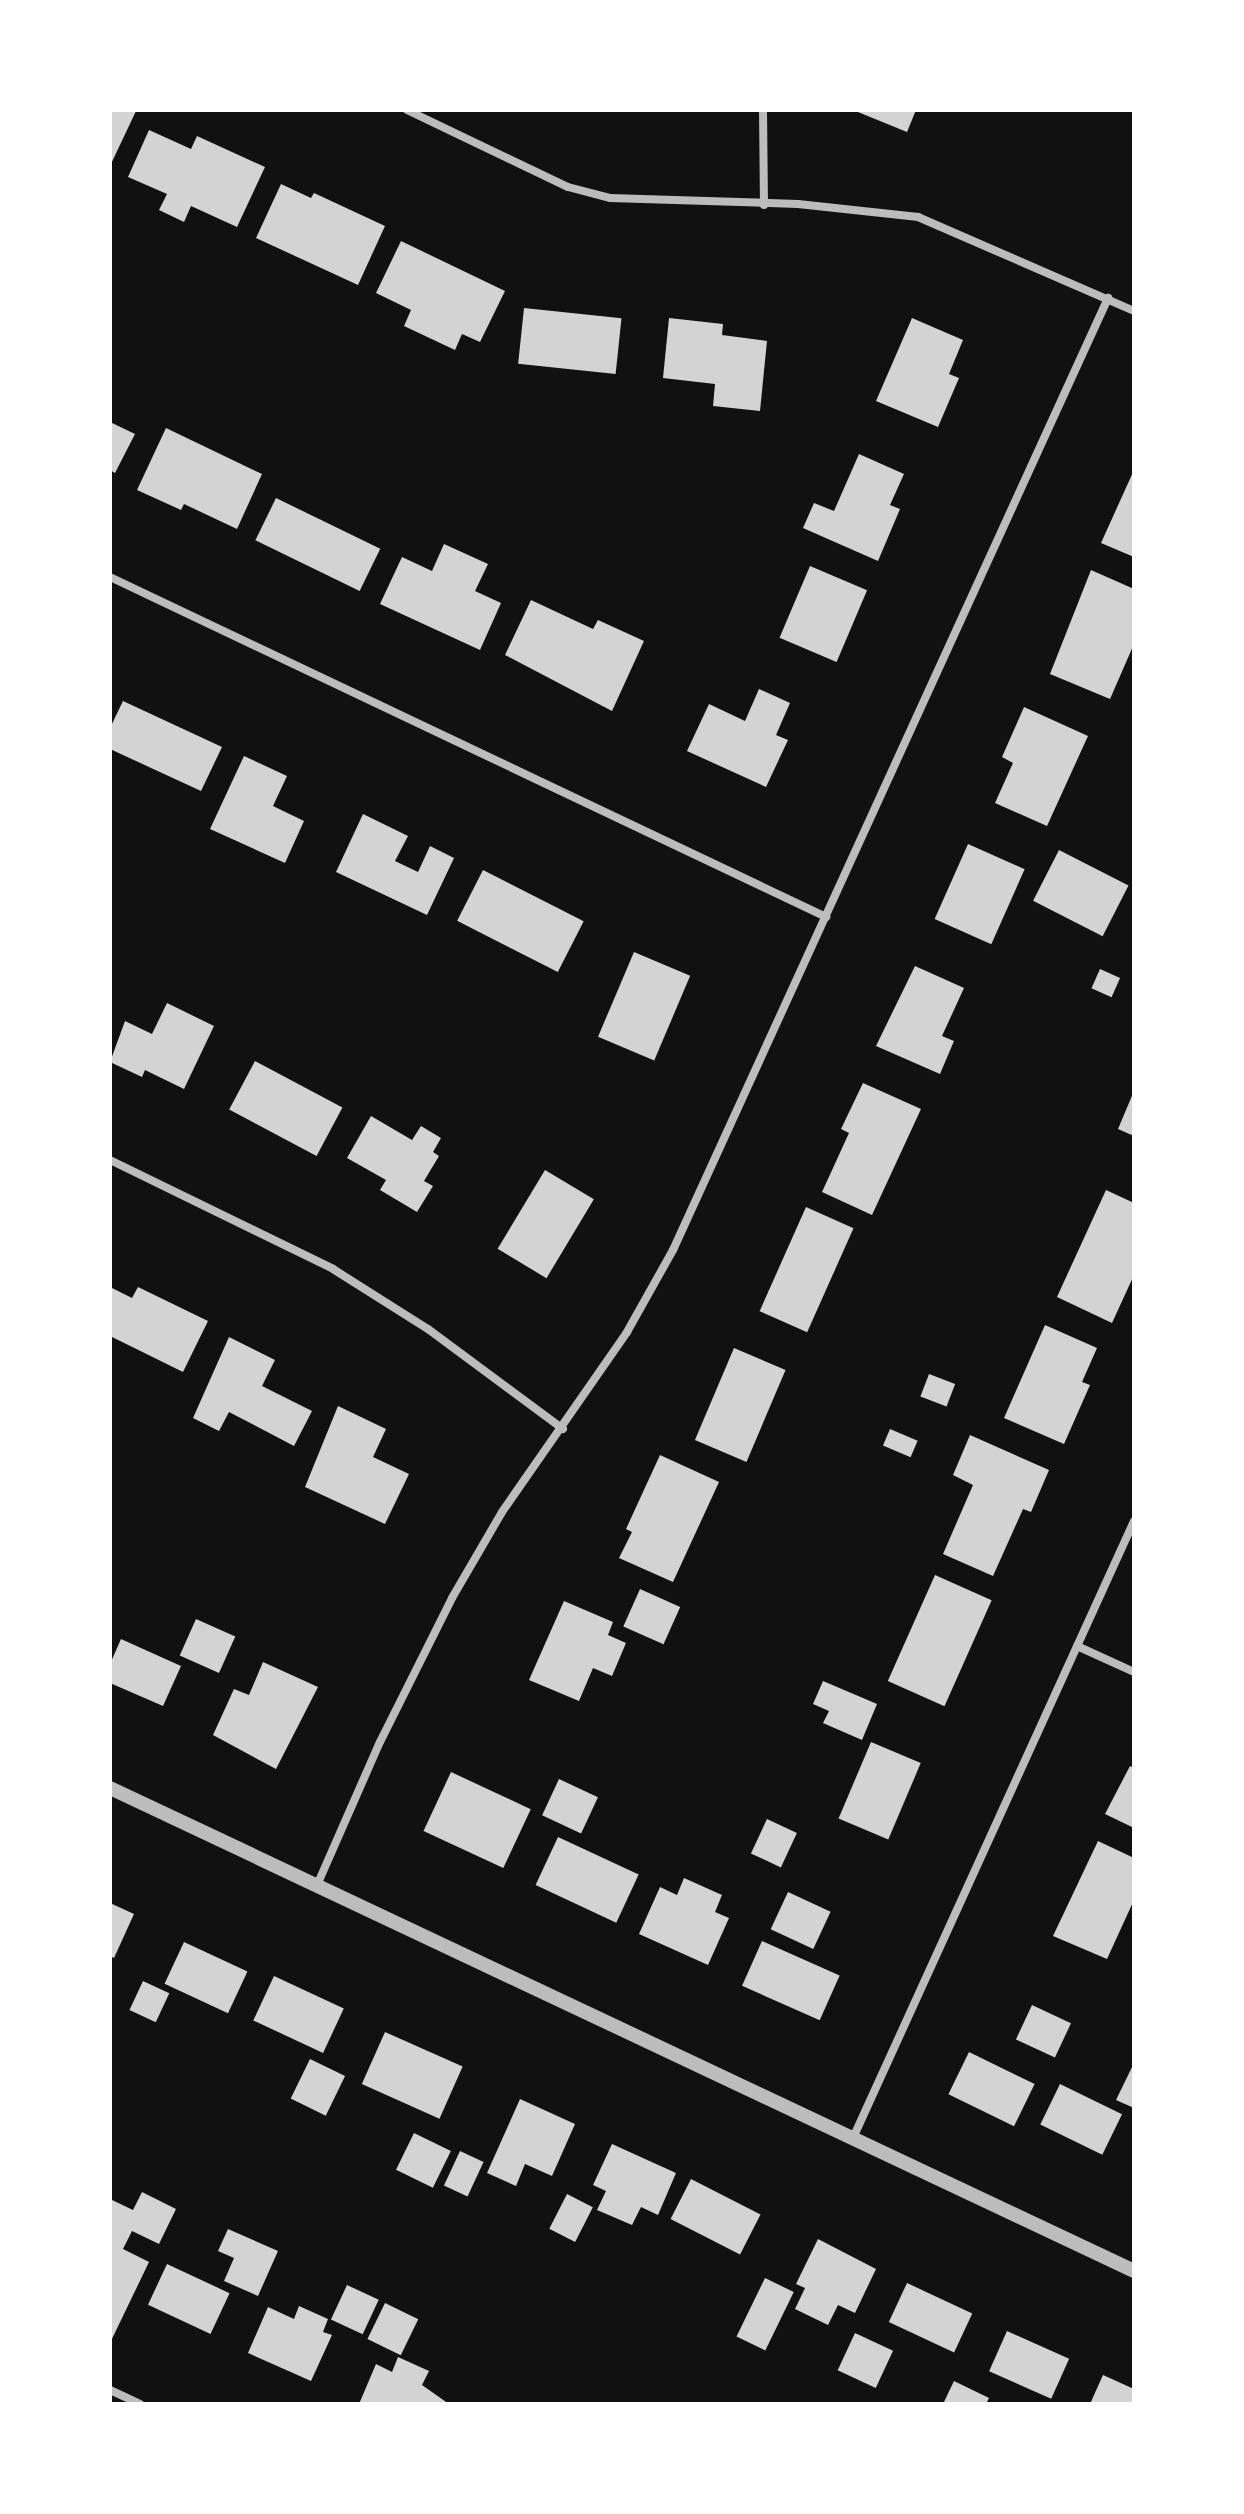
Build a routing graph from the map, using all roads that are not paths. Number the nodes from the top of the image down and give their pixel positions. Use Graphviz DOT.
graph roads {
  1 [pos="407,110"];
  2 [pos="763,110"];
  3 [pos="764,205"];
  4 [pos="1108,298"];
  5 [pos="1134,311"];
  6 [pos="110,577"];
  7 [pos="826,917"];
  8 [pos="110,1160"];
  9 [pos="563,1429"];
  10 [pos="1134,1521"];
  11 [pos="1077,1646"];
  12 [pos="1134,1672"];
  13 [pos="110,1788"];
  14 [pos="318,1883"];
  15 [pos="853,2138"];
  16 [pos="1134,2271"];
  17 [pos="110,2390"];
  18 [pos="140,2404"];
  1 -- 3 [label="street"];
  2 -- 3 [label="street"];
  3 -- 4 [label="street"];
  4 -- 5 [label="street"];
  4 -- 7 [label="street"];
  6 -- 7 [label="street"];
  7 -- 9 [label="street"];
  8 -- 9 [label="street"];
  9 -- 14 [label="street"];
  10 -- 11 [label="street"];
  11 -- 12 [label="street"];
  11 -- 15 [label="street"];
  13 -- 14 [label="street"];
  14 -- 15 [label="street"];
  15 -- 16 [label="street"];
  17 -- 18 [label="street"];
}
